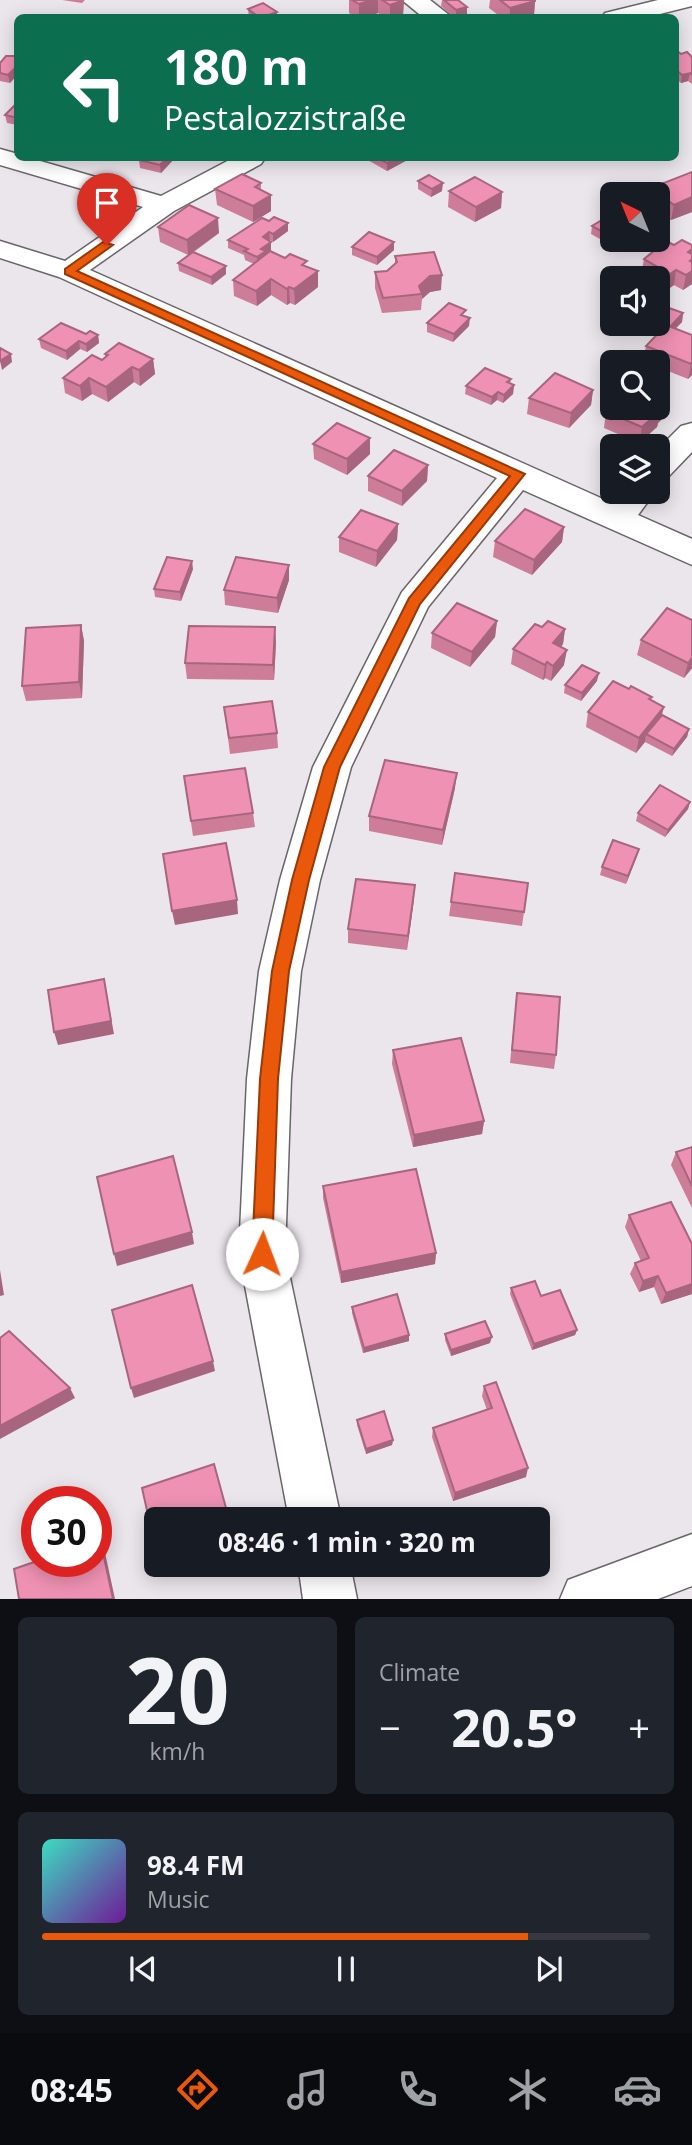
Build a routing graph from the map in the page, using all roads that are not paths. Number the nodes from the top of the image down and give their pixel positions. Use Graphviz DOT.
graph roads {
  1 [pos="414,0"];
  2 [pos="687,0"];
  3 [pos="435,14"];
  4 [pos="629,14"];
  5 [pos="0,157"];
  6 [pos="246,161"];
  7 [pos="164,205"];
  8 [pos="0,249"];
  9 [pos="69,271"];
  10 [pos="692,433"];
  11 [pos="670,456"];
  12 [pos="518,474"];
  13 [pos="629,504"];
  14 [pos="618,518"];
  15 [pos="692,553"];
  16 [pos="312,1507"];
  17 [pos="692,1560"];
  18 [pos="326,1577"];
  19 [pos="330,1599"];
  20 [pos="587,1599"];
  1 -- 3 [label="street"];
  2 -- 4 [label="street"];
  5 -- 7 [label="street"];
  6 -- 7 [label="street"];
  7 -- 9 [label="street"];
  8 -- 9 [label="street"];
  9 -- 12 [label="street"];
  10 -- 11 [label="street"];
  12 -- 14 [label="street"];
  12 -- 16 [label="street"];
  13 -- 14 [label="street"];
  14 -- 15 [label="street"];
  17 -- 20 [label="street"];
  18 -- 19 [label="street"];
}
